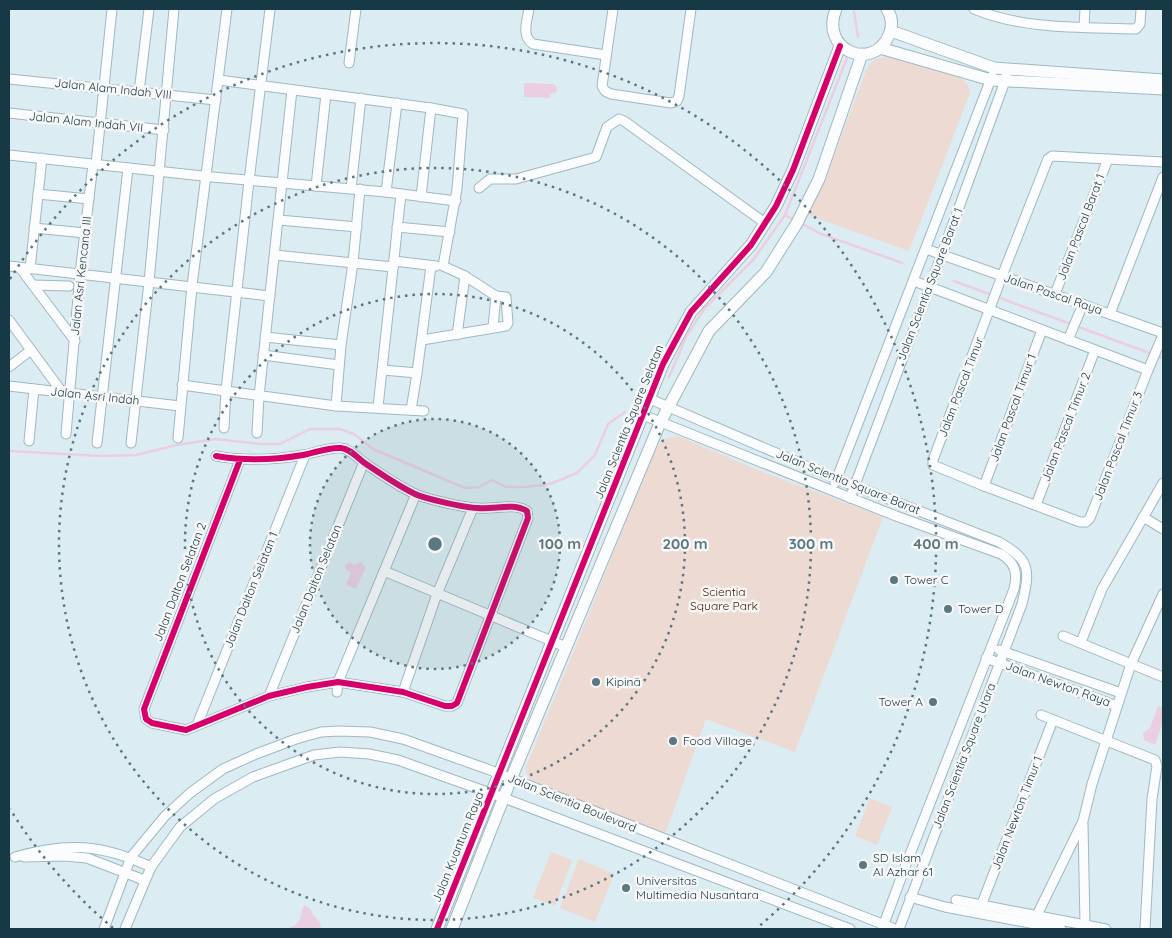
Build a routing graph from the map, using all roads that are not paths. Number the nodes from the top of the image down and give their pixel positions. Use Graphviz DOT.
graph roads {
  1 [pos="112,9"];
  2 [pos="149,9"];
  3 [pos="174,9"];
  4 [pos="227,9"];
  5 [pos="270,9"];
  6 [pos="356,9"];
  7 [pos="529,9"];
  8 [pos="613,9"];
  9 [pos="692,9"];
  10 [pos="836,9"];
  11 [pos="887,9"];
  12 [pos="974,9"];
  13 [pos="1085,9"];
  14 [pos="1141,9"];
  15 [pos="994,12"];
  16 [pos="1084,27"];
  17 [pos="891,31"];
  18 [pos="840,46"];
  19 [pos="880,48"];
  20 [pos="862,54"];
  21 [pos="606,55"];
  22 [pos="349,63"];
  23 [pos="994,68"];
  24 [pos="1006,75"];
  25 [pos="9,79"];
  26 [pos="219,80"];
  27 [pos="992,80"];
  28 [pos="1163,80"];
  29 [pos="261,86"];
  30 [pos="104,88"];
  31 [pos="1163,89"];
  32 [pos="292,90"];
  33 [pos="139,92"];
  34 [pos="326,94"];
  35 [pos="167,95"];
  36 [pos="361,98"];
  37 [pos="216,100"];
  38 [pos="397,103"];
  39 [pos="431,108"];
  40 [pos="9,114"];
  41 [pos="100,122"];
  42 [pos="164,130"];
  43 [pos="9,155"];
  44 [pos="1108,159"];
  45 [pos="41,161"];
  46 [pos="1163,162"];
  47 [pos="95,164"];
  48 [pos="128,168"];
  49 [pos="160,170"];
  50 [pos="1163,176"];
  51 [pos="207,177"];
  52 [pos="249,181"];
  53 [pos="283,183"];
  54 [pos="316,186"];
  55 [pos="479,188"];
  56 [pos="356,189"];
  57 [pos="386,192"];
  58 [pos="38,194"];
  59 [pos="401,194"];
  60 [pos="421,197"];
  61 [pos="89,199"];
  62 [pos="456,201"];
  63 [pos="279,220"];
  64 [pos="765,223"];
  65 [pos="357,227"];
  66 [pos="397,227"];
  67 [pos="34,228"];
  68 [pos="450,232"];
  69 [pos="85,233"];
  70 [pos="926,249"];
  71 [pos="942,254"];
  72 [pos="275,255"];
  73 [pos="353,263"];
  74 [pos="393,264"];
  75 [pos="9,266"];
  76 [pos="431,266"];
  77 [pos="443,266"];
  78 [pos="20,268"];
  79 [pos="30,269"];
  80 [pos="80,274"];
  81 [pos="116,275"];
  82 [pos="465,276"];
  83 [pos="1002,276"];
  84 [pos="914,281"];
  85 [pos="149,282"];
  86 [pos="33,284"];
  87 [pos="69,286"];
  88 [pos="196,287"];
  89 [pos="929,288"];
  90 [pos="237,292"];
  91 [pos="1055,294"];
  92 [pos="270,296"];
  93 [pos="496,296"];
  94 [pos="1082,304"];
  95 [pos="991,307"];
  96 [pos="1110,314"];
  97 [pos="9,320"];
  98 [pos="494,327"];
  99 [pos="1042,330"];
  100 [pos="1163,334"];
  101 [pos="457,335"];
  102 [pos="1070,336"];
  103 [pos="265,337"];
  104 [pos="422,340"];
  105 [pos="75,341"];
  106 [pos="341,345"];
  107 [pos="32,350"];
  108 [pos="1095,350"];
  109 [pos="263,355"];
  110 [pos="339,364"];
  111 [pos="1150,366"];
  112 [pos="9,367"];
  113 [pos="383,370"];
  114 [pos="418,372"];
  115 [pos="182,385"];
  116 [pos="9,386"];
  117 [pos="34,389"];
  118 [pos="226,390"];
  119 [pos="68,392"];
  120 [pos="103,396"];
  121 [pos="259,396"];
  122 [pos="650,400"];
  123 [pos="136,402"];
  124 [pos="180,406"];
  125 [pos="336,406"];
  126 [pos="378,407"];
  127 [pos="668,408"];
  128 [pos="411,410"];
  129 [pos="424,411"];
  130 [pos="644,415"];
  131 [pos="660,423"];
  132 [pos="224,428"];
  133 [pos="257,433"];
  134 [pos="66,434"];
  135 [pos="178,438"];
  136 [pos="28,441"];
  137 [pos="98,443"];
  138 [pos="131,443"];
  139 [pos="305,455"];
  140 [pos="216,456"];
  141 [pos="240,460"];
  142 [pos="364,462"];
  143 [pos="837,479"];
  144 [pos="1163,483"];
  145 [pos="855,485"];
  146 [pos="984,486"];
  147 [pos="832,490"];
  148 [pos="416,494"];
  149 [pos="880,495"];
  150 [pos="850,498"];
  151 [pos="1036,505"];
  152 [pos="473,508"];
  153 [pos="874,508"];
  154 [pos="1143,517"];
  155 [pos="1163,529"];
  156 [pos="384,571"];
  157 [pos="1027,581"];
  158 [pos="1014,589"];
  159 [pos="437,594"];
  160 [pos="1163,594"];
  161 [pos="490,616"];
  162 [pos="1063,636"];
  163 [pos="553,642"];
  164 [pos="1081,642"];
  165 [pos="566,647"];
  166 [pos="991,647"];
  167 [pos="1004,652"];
  168 [pos="986,658"];
  169 [pos="1000,663"];
  170 [pos="1131,664"];
  171 [pos="1163,677"];
  172 [pos="338,682"];
  173 [pos="338,692"];
  174 [pos="403,692"];
  175 [pos="1121,693"];
  176 [pos="269,696"];
  177 [pos="1117,706"];
  178 [pos="1041,715"];
  179 [pos="1052,720"];
  180 [pos="197,725"];
  181 [pos="1106,740"];
  182 [pos="285,744"];
  183 [pos="292,761"];
  184 [pos="500,774"];
  185 [pos="511,779"];
  186 [pos="492,794"];
  187 [pos="504,798"];
  188 [pos="1083,821"];
  189 [pos="12,857"];
  190 [pos="131,857"];
  191 [pos="151,867"];
  192 [pos="125,873"];
  193 [pos="144,880"];
  194 [pos="910,897"];
  195 [pos="956,900"];
  196 [pos="981,906"];
  197 [pos="1037,915"];
  198 [pos="1085,925"];
  199 [pos="883,927"];
  200 [pos="104,929"];
  201 [pos="125,929"];
  202 [pos="438,929"];
  203 [pos="452,929"];
  204 [pos="850,929"];
  205 [pos="895,929"];
  206 [pos="899,929"];
  207 [pos="1061,929"];
  208 [pos="1106,929"];
  209 [pos="1145,929"];
  1 -- 30 [label="street, Jalan Asri Kencana III"];
  2 -- 33 [label="street"];
  3 -- 35 [label="street"];
  4 -- 26 [label="street"];
  5 -- 29 [label="street"];
  6 -- 22 [label="street"];
  7 -- 21 [label="street"];
  8 -- 21 [label="street"];
  9 -- 21 [label="street"];
  10 -- 18 [label="street"];
  11 -- 17 [label="street"];
  12 -- 15 [label="street"];
  13 -- 16 [label="street"];
  14 -- 16 [label="street"];
  15 -- 16 [label="street"];
  17 -- 19 [label="street"];
  17 -- 23 [label="street"];
  18 -- 20 [label="street"];
  18 -- 64 [label="street, Jalan Scientia Square Selatan"];
  19 -- 20 [label="street"];
  19 -- 27 [label="street"];
  20 -- 127 [label="street"];
  23 -- 24 [label="street"];
  23 -- 27 [label="street, Jalan Scientia Square Barat 1"];
  24 -- 27 [label="street"];
  24 -- 28 [label="street"];
  24 -- 31 [label="street"];
  24 -- 71 [label="street, Jalan Scientia Square Barat 1"];
  25 -- 30 [label="street, Jalan Alam Indah VIII"];
  26 -- 29 [label="street"];
  26 -- 37 [label="street"];
  27 -- 70 [label="street, Jalan Scientia Square Barat 1"];
  29 -- 32 [label="street"];
  29 -- 52 [label="street"];
  30 -- 33 [label="street, Jalan Alam Indah VIII"];
  30 -- 41 [label="street, Jalan Asri Kencana III"];
  32 -- 34 [label="street"];
  32 -- 53 [label="street"];
  33 -- 35 [label="street, Jalan Alam Indah VIII"];
  34 -- 36 [label="street"];
  34 -- 54 [label="street"];
  35 -- 37 [label="street, Jalan Alam Indah VIII"];
  35 -- 42 [label="street"];
  36 -- 38 [label="street"];
  36 -- 56 [label="street"];
  37 -- 51 [label="street"];
  38 -- 39 [label="street"];
  38 -- 57 [label="street"];
  39 -- 60 [label="street"];
  39 -- 62 [label="street"];
  40 -- 41 [label="street, Jalan Alam Indah VII"];
  41 -- 42 [label="street, Jalan Alam Indah VII"];
  41 -- 47 [label="street, Jalan Asri Kencana III"];
  42 -- 49 [label="street"];
  43 -- 45 [label="street"];
  44 -- 46 [label="street"];
  44 -- 83 [label="street, Jalan Pascal Timur"];
  44 -- 91 [label="street, Jalan Pascal Barat 1"];
  45 -- 47 [label="street"];
  45 -- 58 [label="street"];
  47 -- 48 [label="street"];
  47 -- 61 [label="street, Jalan Asri Kencana III"];
  48 -- 49 [label="street"];
  48 -- 81 [label="street"];
  49 -- 51 [label="street"];
  49 -- 85 [label="street"];
  50 -- 96 [label="street"];
  51 -- 52 [label="street"];
  51 -- 88 [label="street"];
  52 -- 53 [label="street"];
  52 -- 90 [label="street"];
  53 -- 54 [label="street"];
  53 -- 63 [label="street"];
  54 -- 56 [label="street"];
  55 -- 64 [label="street"];
  56 -- 57 [label="street"];
  56 -- 65 [label="street"];
  57 -- 59 [label="street"];
  58 -- 61 [label="street"];
  58 -- 67 [label="street"];
  59 -- 60 [label="street"];
  59 -- 66 [label="street"];
  60 -- 62 [label="street"];
  61 -- 69 [label="street, Jalan Asri Kencana III"];
  62 -- 68 [label="street"];
  63 -- 65 [label="street"];
  63 -- 72 [label="street"];
  64 -- 122 [label="street, Jalan Scientia Square Selatan"];
  65 -- 73 [label="street"];
  66 -- 68 [label="street"];
  66 -- 74 [label="street"];
  67 -- 69 [label="street"];
  67 -- 79 [label="street"];
  68 -- 77 [label="street"];
  69 -- 80 [label="street, Jalan Asri Kencana III"];
  70 -- 71 [label="street, Jalan Pascal Raya"];
  70 -- 84 [label="street, Jalan Scientia Square Barat 1"];
  71 -- 83 [label="street, Jalan Pascal Raya"];
  71 -- 89 [label="street, Jalan Scientia Square Barat 1"];
  72 -- 73 [label="street"];
  72 -- 92 [label="street"];
  73 -- 74 [label="street"];
  73 -- 106 [label="street"];
  74 -- 76 [label="street"];
  74 -- 113 [label="street"];
  75 -- 78 [label="street"];
  76 -- 77 [label="street"];
  76 -- 104 [label="street"];
  77 -- 82 [label="street"];
  78 -- 79 [label="street"];
  78 -- 86 [label="street"];
  79 -- 80 [label="street"];
  80 -- 81 [label="street"];
  80 -- 105 [label="street, Jalan Asri Kencana III"];
  81 -- 85 [label="street"];
  81 -- 120 [label="street"];
  82 -- 93 [label="street"];
  82 -- 101 [label="street"];
  83 -- 91 [label="street, Jalan Pascal Raya"];
  83 -- 95 [label="street, Jalan Pascal Timur"];
  84 -- 89 [label="street"];
  84 -- 143 [label="street, Jalan Scientia Square Barat 1"];
  85 -- 88 [label="street"];
  85 -- 123 [label="street"];
  86 -- 87 [label="street"];
  86 -- 105 [label="street"];
  88 -- 90 [label="street"];
  88 -- 115 [label="street"];
  89 -- 95 [label="street"];
  89 -- 145 [label="street, Jalan Scientia Square Barat 1"];
  90 -- 92 [label="street"];
  90 -- 118 [label="street"];
  91 -- 94 [label="street, Jalan Pascal Raya"];
  92 -- 103 [label="street"];
  93 -- 98 [label="street"];
  93 -- 98 [label="street"];
  94 -- 96 [label="street, Jalan Pascal Raya"];
  94 -- 102 [label="street"];
  95 -- 99 [label="street"];
  95 -- 146 [label="street, Jalan Pascal Timur"];
  96 -- 100 [label="street, Jalan Pascal Raya"];
  97 -- 107 [label="street"];
  98 -- 101 [label="street"];
  99 -- 102 [label="street"];
  99 -- 146 [label="street, Jalan Pascal Timur 1"];
  100 -- 111 [label="street, Jalan Pascal Timur 3"];
  101 -- 104 [label="street"];
  102 -- 108 [label="street"];
  103 -- 106 [label="street"];
  103 -- 109 [label="street"];
  104 -- 114 [label="street"];
  105 -- 119 [label="street, Jalan Asri Kencana III"];
  106 -- 110 [label="street"];
  107 -- 112 [label="street"];
  107 -- 119 [label="street"];
  108 -- 111 [label="street"];
  108 -- 151 [label="street, Jalan Pascal Timur 2"];
  109 -- 110 [label="street"];
  109 -- 121 [label="street"];
  110 -- 125 [label="street"];
  111 -- 151 [label="street, Jalan Pascal Timur 3"];
  113 -- 114 [label="street"];
  113 -- 126 [label="street"];
  114 -- 128 [label="street"];
  115 -- 118 [label="street"];
  115 -- 124 [label="street"];
  116 -- 117 [label="street, Jalan Asri Indah"];
  117 -- 119 [label="street, Jalan Asri Indah"];
  117 -- 136 [label="street"];
  118 -- 121 [label="street"];
  118 -- 132 [label="street"];
  119 -- 120 [label="street, Jalan Asri Indah"];
  119 -- 134 [label="street, Jalan Asri Kencana III"];
  120 -- 123 [label="street, Jalan Asri Indah"];
  120 -- 137 [label="street"];
  121 -- 125 [label="street"];
  121 -- 133 [label="street"];
  122 -- 127 [label="street, Jalan Scientia Square Barat"];
  122 -- 130 [label="street, Jalan Scientia Square Selatan"];
  123 -- 124 [label="street, Jalan Asri Indah"];
  123 -- 138 [label="street"];
  124 -- 135 [label="street"];
  125 -- 126 [label="street"];
  126 -- 128 [label="street"];
  127 -- 131 [label="street"];
  127 -- 143 [label="street, Jalan Scientia Square Barat"];
  128 -- 129 [label="street"];
  130 -- 131 [label="street, Jalan Scientia Square Barat"];
  130 -- 163 [label="street, Jalan Scientia Square Selatan"];
  131 -- 147 [label="street, Jalan Scientia Square Barat"];
  131 -- 165 [label="street"];
  139 -- 141 [label="street"];
  139 -- 142 [label="street"];
  139 -- 180 [label="street, Jalan Dalton Selatan 1"];
  140 -- 141 [label="street"];
  141 -- 180 [label="street, Jalan Dalton Selatan 2"];
  142 -- 148 [label="street"];
  142 -- 176 [label="street, Jalan Dalton Selatan"];
  143 -- 145 [label="street, Jalan Scientia Square Barat"];
  143 -- 147 [label="street, Jalan Scientia Square Barat 1"];
  144 -- 154 [label="street"];
  145 -- 149 [label="street, Jalan Scientia Square Barat"];
  145 -- 150 [label="street, Jalan Scientia Square Barat 1"];
  146 -- 151 [label="street"];
  147 -- 150 [label="street, Jalan Scientia Square Barat"];
  148 -- 152 [label="street"];
  148 -- 156 [label="street"];
  149 -- 153 [label="street"];
  149 -- 157 [label="street, Jalan Scientia Square Barat"];
  150 -- 153 [label="street, Jalan Scientia Square Barat"];
  152 -- 159 [label="street"];
  152 -- 161 [label="street"];
  153 -- 158 [label="street, Jalan Scientia Square Barat"];
  154 -- 155 [label="street"];
  154 -- 164 [label="street"];
  156 -- 159 [label="street"];
  156 -- 172 [label="street"];
  157 -- 167 [label="street, Jalan Scientia Square Utara"];
  158 -- 166 [label="street, Jalan Scientia Square Utara"];
  159 -- 161 [label="street"];
  159 -- 174 [label="street"];
  160 -- 170 [label="street"];
  161 -- 163 [label="street"];
  161 -- 174 [label="street"];
  162 -- 164 [label="street"];
  163 -- 165 [label="street"];
  163 -- 184 [label="street, Jalan Scientia Square Selatan"];
  164 -- 170 [label="street"];
  165 -- 185 [label="street"];
  166 -- 167 [label="street, Jalan Newton Raya"];
  166 -- 168 [label="street, Jalan Scientia Square Utara"];
  167 -- 169 [label="street, Jalan Scientia Square Utara"];
  167 -- 175 [label="street, Jalan Newton Raya"];
  168 -- 169 [label="street, Jalan Newton Raya"];
  168 -- 199 [label="street, Jalan Scientia Square Utara"];
  169 -- 177 [label="street, Jalan Newton Raya"];
  169 -- 194 [label="street, Jalan Scientia Square Utara"];
  170 -- 171 [label="street"];
  170 -- 175 [label="street"];
  172 -- 173 [label="street"];
  172 -- 174 [label="street"];
  172 -- 176 [label="street"];
  175 -- 177 [label="street"];
  176 -- 180 [label="street"];
  177 -- 181 [label="street"];
  178 -- 179 [label="street"];
  179 -- 181 [label="street"];
  179 -- 196 [label="street, Jalan Newton Timur 1"];
  181 -- 188 [label="street"];
  181 -- 209 [label="street"];
  182 -- 183 [label="street"];
  182 -- 184 [label="street, Jalan Scientia Boulevard"];
  182 -- 190 [label="street, Jalan Scientia Boulevard"];
  183 -- 186 [label="street, Jalan Scientia Boulevard"];
  183 -- 191 [label="street, Jalan Scientia Boulevard"];
  184 -- 185 [label="street, Jalan Scientia Boulevard"];
  184 -- 186 [label="street, Jalan Kuantum Raya"];
  185 -- 187 [label="street"];
  185 -- 199 [label="street, Jalan Scientia Boulevard"];
  186 -- 187 [label="street, Jalan Scientia Boulevard"];
  186 -- 202 [label="street, Jalan Kuantum Raya"];
  187 -- 203 [label="street, Jalan Kuantum Raya"];
  187 -- 204 [label="street, Jalan Scientia Boulevard"];
  188 -- 197 [label="street"];
  188 -- 198 [label="street"];
  189 -- 190 [label="street"];
  189 -- 192 [label="street"];
  190 -- 191 [label="street"];
  190 -- 192 [label="street, Jalan Scientia Boulevard"];
  191 -- 193 [label="street, Jalan Scientia Boulevard"];
  192 -- 193 [label="street"];
  192 -- 200 [label="street, Jalan Scientia Boulevard"];
  193 -- 201 [label="street, Jalan Scientia Boulevard"];
  194 -- 206 [label="street, Jalan Scientia Square Utara"];
  194 -- 207 [label="street"];
  195 -- 196 [label="street"];
  196 -- 197 [label="street"];
  197 -- 198 [label="street"];
  198 -- 208 [label="street"];
  199 -- 205 [label="street, Jalan Scientia Boulevard"];
}
